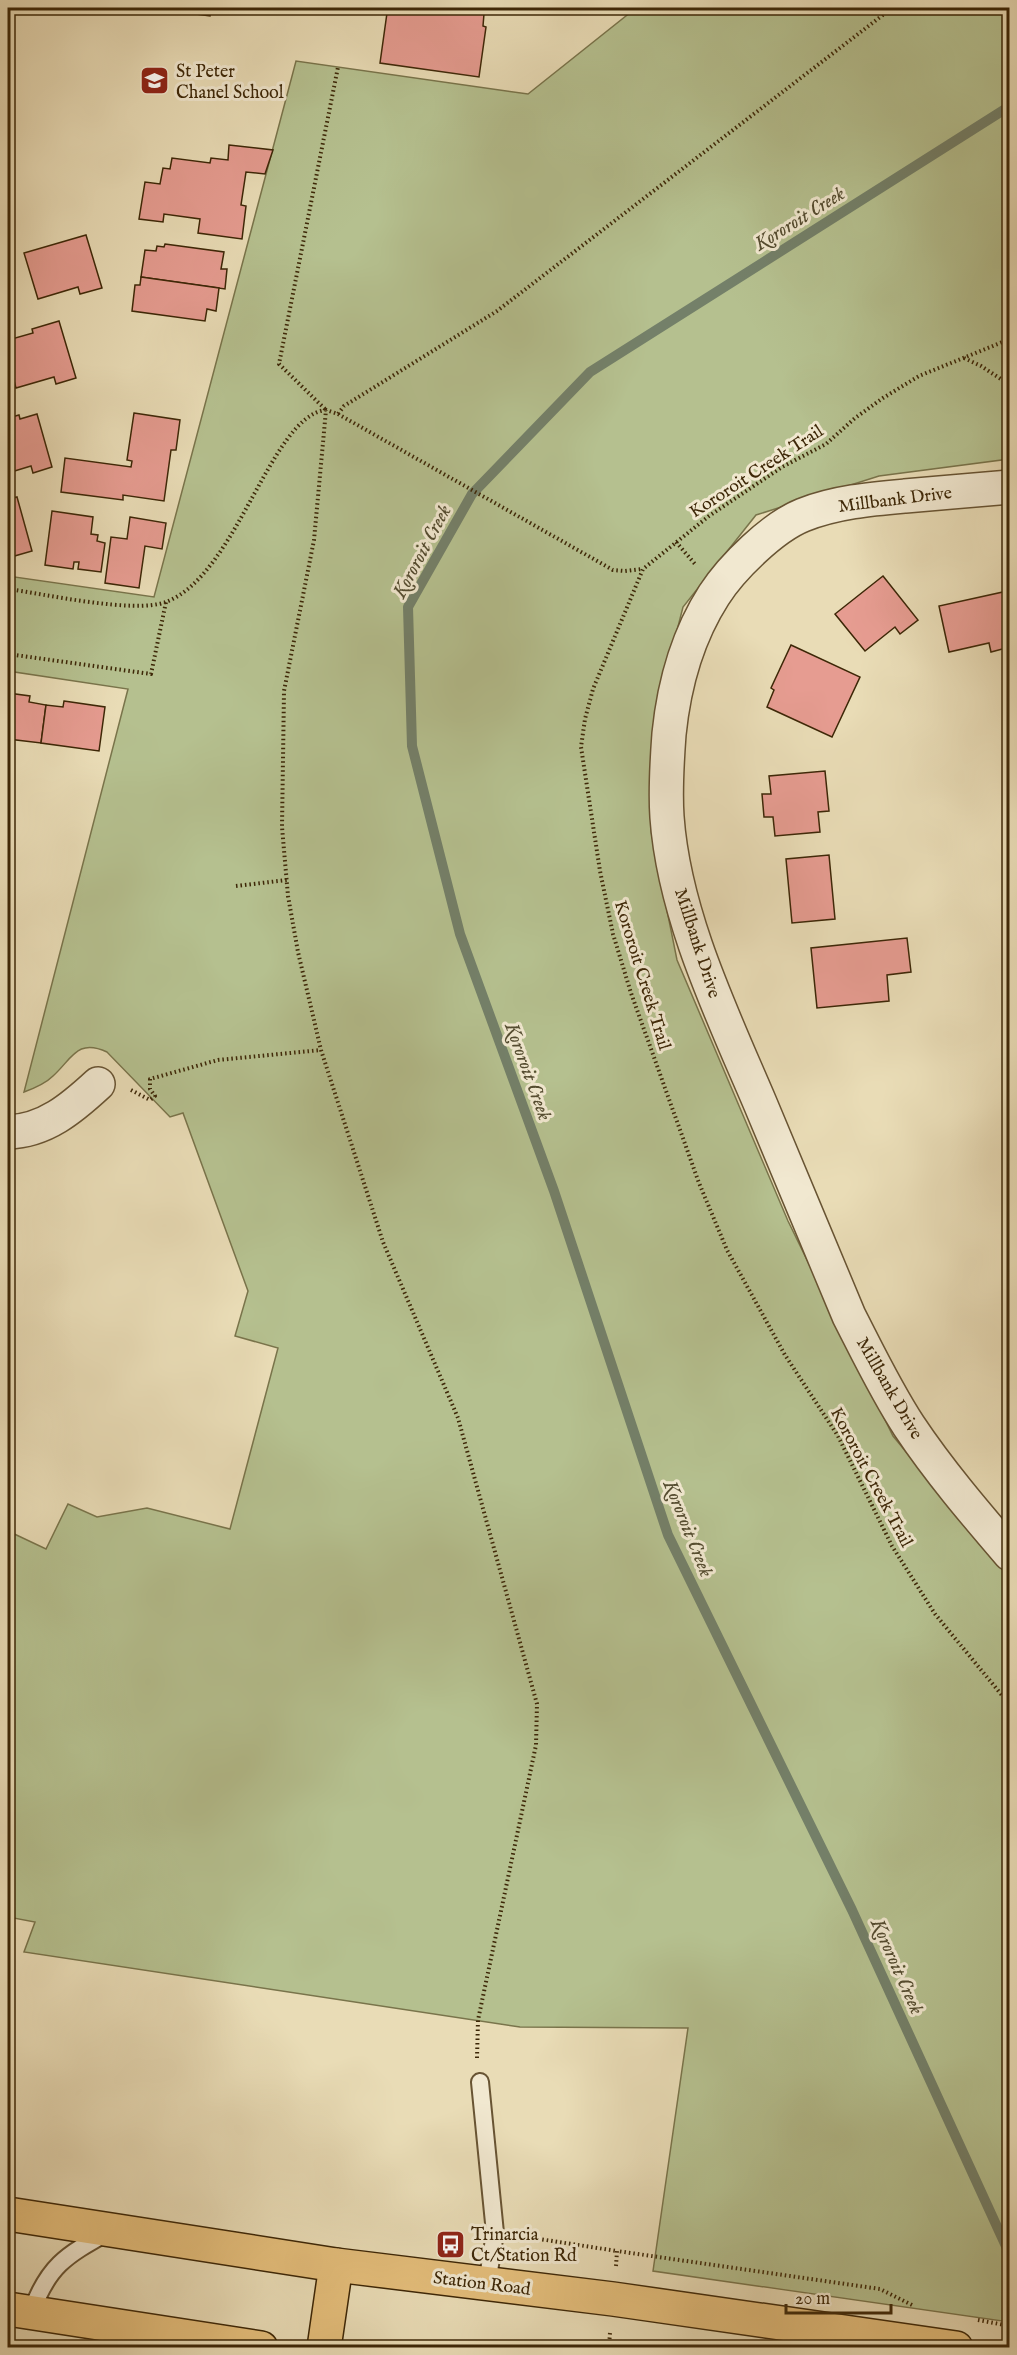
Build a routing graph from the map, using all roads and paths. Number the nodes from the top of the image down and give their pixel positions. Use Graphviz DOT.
graph roads {
  1 [pos="892,8"];
  2 [pos="338,68"];
  3 [pos="1010,339"];
  4 [pos="963,357"];
  5 [pos="1010,385"];
  6 [pos="326,410"];
  7 [pos="338,414"];
  8 [pos="1010,487"];
  9 [pos="676,542"];
  10 [pos="699,567"];
  11 [pos="643,569"];
  12 [pos="8,589"];
  13 [pos="166,602"];
  14 [pos="8,654"];
  15 [pos="287,880"];
  16 [pos="236,886"];
  17 [pos="321,1050"];
  18 [pos="150,1079"];
  19 [pos="98,1084"];
  20 [pos="8,1132"];
  21 [pos="1010,1554"];
  22 [pos="1010,1706"];
  23 [pos="480,2082"];
  24 [pos="8,2214"];
  25 [pos="111,2230"];
  26 [pos="495,2233"];
  27 [pos="617,2251"];
  28 [pos="336,2265"];
  29 [pos="487,2284"];
  30 [pos="19,2311"];
  31 [pos="949,2346"];
  32 [pos="261,2348"];
  33 [pos="324,2348"];
  1 -- 7 [label="path"];
  2 -- 6 [label="path"];
  3 -- 4 [label="path, Kororoit Creek Trail"];
  4 -- 5 [label="path"];
  4 -- 9 [label="path, Kororoit Creek Trail"];
  6 -- 7 [label="path"];
  6 -- 13 [label="path"];
  6 -- 15 [label="path"];
  7 -- 11 [label="path"];
  8 -- 21 [label="street, Millbank Drive"];
  9 -- 10 [label="path"];
  9 -- 11 [label="path, Kororoit Creek Trail"];
  11 -- 22 [label="path, Kororoit Creek Trail"];
  12 -- 13 [label="path"];
  13 -- 14 [label="path"];
  15 -- 16 [label="path"];
  15 -- 17 [label="path"];
  17 -- 18 [label="path"];
  17 -- 23 [label="path"];
  19 -- 20 [label="street"];
  23 -- 26 [label="lane"];
  24 -- 25 [label="main road, Station Road"];
  25 -- 28 [label="main road, Station Road"];
  25 -- 30 [label="lane"];
  26 -- 27 [label="path"];
  26 -- 29 [label="lane"];
  28 -- 29 [label="main road, Station Road"];
  28 -- 33 [label="main road"];
  29 -- 31 [label="main road, Station Road"];
  30 -- 32 [label="main road"];
}
